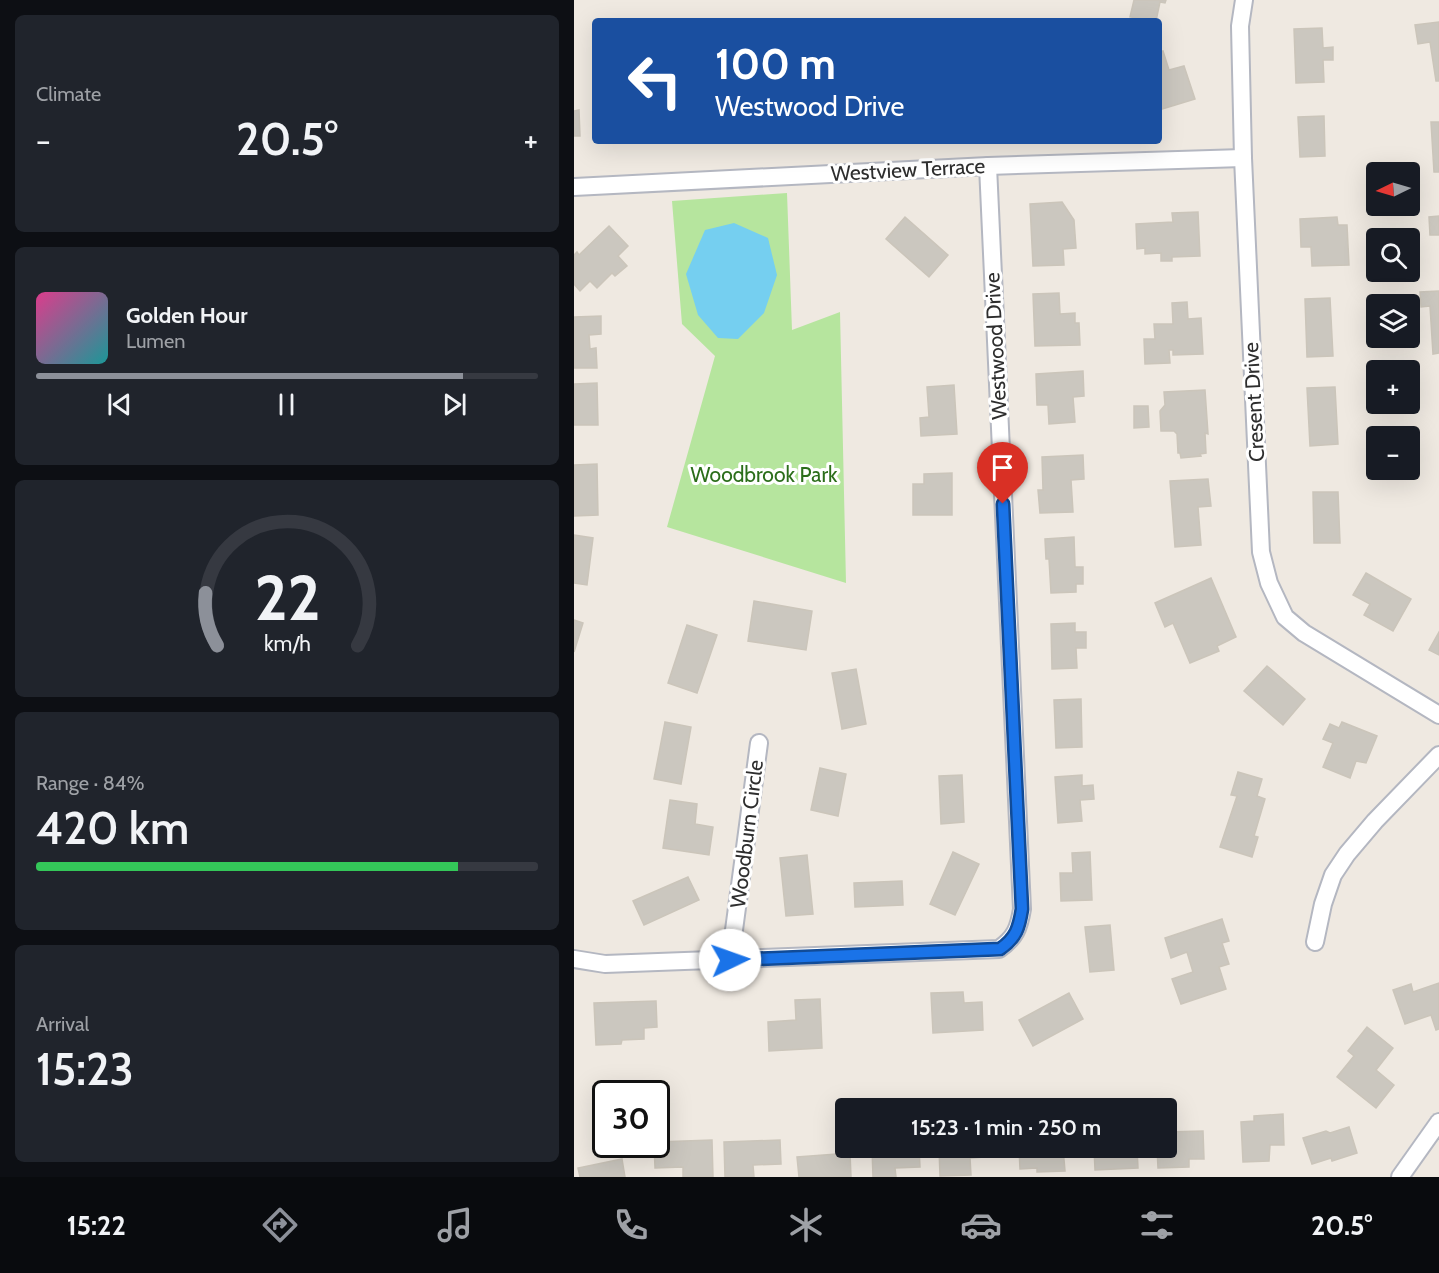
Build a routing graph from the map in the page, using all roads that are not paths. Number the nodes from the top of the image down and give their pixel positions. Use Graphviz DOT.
graph roads {
  1 [pos="1244,0"];
  2 [pos="1243,158"];
  3 [pos="988,166"];
  4 [pos="574,187"];
  5 [pos="1438,715"];
  6 [pos="758,743"];
  7 [pos="1438,754"];
  8 [pos="1315,942"];
  9 [pos="574,959"];
  10 [pos="730,960"];
  11 [pos="1438,1122"];
  12 [pos="1400,1177"];
  1 -- 2 [label="street, Cresent Drive"];
  2 -- 3 [label="street, Westview Terrace"];
  2 -- 5 [label="street, Cresent Drive"];
  3 -- 4 [label="street, Westview Terrace"];
  3 -- 10 [label="street, Westwood Drive"];
  6 -- 10 [label="street, Woodburn Circle"];
  7 -- 8 [label="street"];
  9 -- 10 [label="street"];
  11 -- 12 [label="street"];
}
